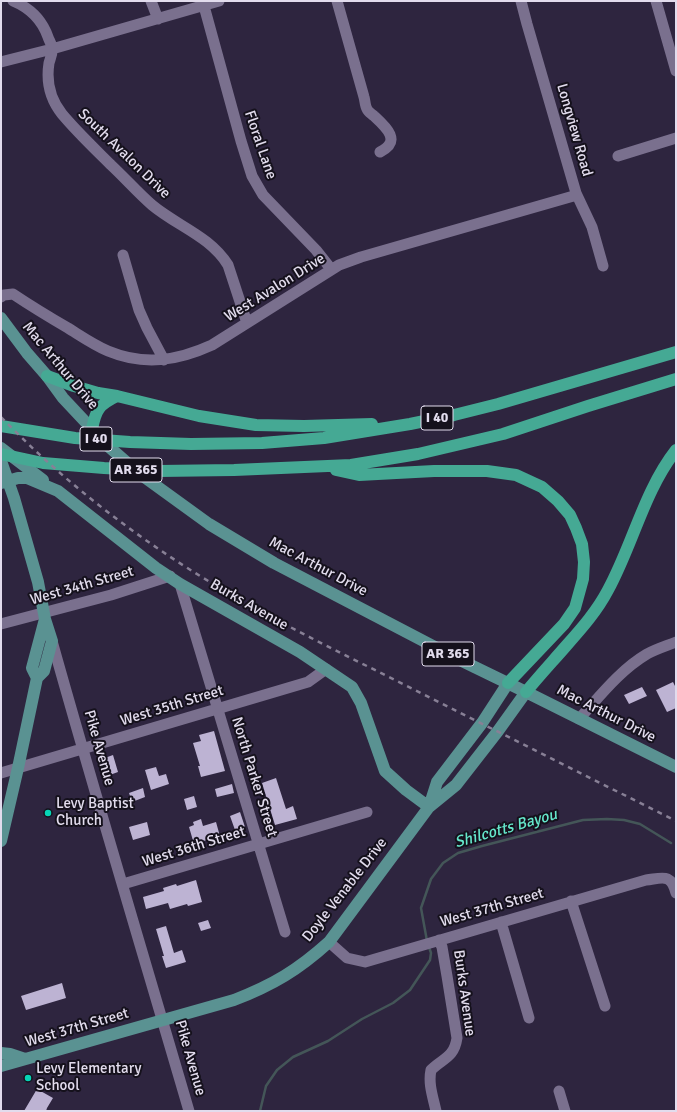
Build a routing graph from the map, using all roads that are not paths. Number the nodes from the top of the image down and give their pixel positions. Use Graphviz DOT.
graph roads {
  1 [pos="13,1"];
  2 [pos="151,1"];
  3 [pos="219,1"];
  4 [pos="337,1"];
  5 [pos="521,1"];
  6 [pos="656,1"];
  7 [pos="204,6"];
  8 [pos="158,19"];
  9 [pos="52,49"];
  10 [pos="1,62"];
  11 [pos="676,71"];
  12 [pos="676,138"];
  13 [pos="380,152"];
  14 [pos="618,156"];
  15 [pos="577,195"];
  16 [pos="123,255"];
  17 [pos="603,266"];
  18 [pos="331,269"];
  19 [pos="1,297"];
  20 [pos="1,318"];
  21 [pos="247,323"];
  22 [pos="676,352"];
  23 [pos="164,360"];
  24 [pos="47,376"];
  25 [pos="676,380"];
  26 [pos="116,396"];
  27 [pos="410,424"];
  28 [pos="1,426"];
  29 [pos="92,429"];
  30 [pos="1,448"];
  31 [pos="676,450"];
  32 [pos="1,454"];
  33 [pos="1,461"];
  34 [pos="319,467"];
  35 [pos="4,482"];
  36 [pos="58,491"];
  37 [pos="170,576"];
  38 [pos="180,584"];
  39 [pos="45,616"];
  40 [pos="1,624"];
  41 [pos="52,641"];
  42 [pos="676,642"];
  43 [pos="326,669"];
  44 [pos="37,678"];
  45 [pos="508,683"];
  46 [pos="526,692"];
  47 [pos="217,708"];
  48 [pos="579,719"];
  49 [pos="82,749"];
  50 [pos="676,767"];
  51 [pos="18,768"];
  52 [pos="1,773"];
  53 [pos="429,807"];
  54 [pos="366,812"];
  55 [pos="1,840"];
  56 [pos="258,843"];
  57 [pos="122,884"];
  58 [pos="676,893"];
  59 [pos="571,901"];
  60 [pos="501,922"];
  61 [pos="285,932"];
  62 [pos="438,940"];
  63 [pos="329,942"];
  64 [pos="605,1006"];
  65 [pos="529,1018"];
  66 [pos="162,1021"];
  67 [pos="1,1053"];
  68 [pos="25,1059"];
  69 [pos="4,1067"];
  70 [pos="559,1091"];
  71 [pos="189,1111"];
  72 [pos="436,1111"];
  73 [pos="565,1111"];
  1 -- 9 [label="street"];
  2 -- 8 [label="street"];
  3 -- 7 [label="street"];
  4 -- 13 [label="street"];
  5 -- 15 [label="street, Longview Road"];
  6 -- 11 [label="street"];
  7 -- 8 [label="street"];
  7 -- 18 [label="street, Floral Lane"];
  8 -- 9 [label="street"];
  9 -- 10 [label="street"];
  9 -- 21 [label="street, South Avalon Drive"];
  12 -- 14 [label="street"];
  15 -- 17 [label="street, Longview Road"];
  15 -- 18 [label="street, West Avalon Drive"];
  16 -- 23 [label="street"];
  18 -- 21 [label="street, West Avalon Drive"];
  19 -- 23 [label="street, West Avalon Drive"];
  20 -- 24 [label="main road, Mac Arthur Drive / AR 365"];
  21 -- 23 [label="street, West Avalon Drive"];
  22 -- 27 [label="highway, I 40"];
  24 -- 26 [label="highway"];
  24 -- 29 [label="main road, Mac Arthur Drive / AR 365"];
  25 -- 34 [label="highway, I 40"];
  26 -- 27 [label="highway"];
  26 -- 29 [label="highway"];
  27 -- 28 [label="highway, I 40"];
  29 -- 45 [label="main road, Mac Arthur Drive / AR 365"];
  30 -- 36 [label="main road"];
  31 -- 46 [label="highway"];
  32 -- 34 [label="highway, I 40"];
  33 -- 35 [label="main road, Pike Avenue"];
  34 -- 45 [label="highway"];
  35 -- 36 [label="main road, Burks Avenue"];
  35 -- 39 [label="main road, Pike Avenue"];
  36 -- 37 [label="main road, Burks Avenue"];
  37 -- 38 [label="main road, Burks Avenue"];
  37 -- 39 [label="street, West 34th Street"];
  38 -- 43 [label="main road, Burks Avenue"];
  38 -- 47 [label="street, North Parker Street"];
  39 -- 40 [label="street, West 34th Street"];
  39 -- 41 [label="main road, Pike Avenue"];
  39 -- 44 [label="main road"];
  41 -- 44 [label="main road"];
  41 -- 49 [label="street, Pike Avenue"];
  42 -- 48 [label="street"];
  43 -- 47 [label="street, West 35th Street"];
  43 -- 53 [label="main road, Burks Avenue"];
  44 -- 51 [label="main road"];
  45 -- 46 [label="main road, Mac Arthur Drive / AR 365"];
  45 -- 53 [label="main road, Doyle Venable Drive"];
  46 -- 48 [label="main road, Mac Arthur Drive / AR 365"];
  46 -- 53 [label="main road, Doyle Venable Drive"];
  47 -- 49 [label="street, West 35th Street"];
  47 -- 56 [label="street, North Parker Street"];
  48 -- 50 [label="main road, Mac Arthur Drive / AR 365"];
  49 -- 51 [label="street, West 35th Street"];
  49 -- 57 [label="street, Pike Avenue"];
  51 -- 52 [label="street, West 35th Street"];
  51 -- 55 [label="main road"];
  53 -- 63 [label="main road, Doyle Venable Drive"];
  54 -- 56 [label="street, West 36th Street"];
  56 -- 57 [label="street, West 36th Street"];
  56 -- 61 [label="street, North Parker Street"];
  57 -- 66 [label="street, Pike Avenue"];
  58 -- 59 [label="street, West 37th Street"];
  59 -- 60 [label="street, West 37th Street"];
  59 -- 64 [label="street"];
  60 -- 62 [label="street, West 37th Street"];
  60 -- 65 [label="street"];
  62 -- 63 [label="street, West 37th Street"];
  62 -- 72 [label="street, Burks Avenue"];
  63 -- 66 [label="main road, Doyle Venable Drive"];
  66 -- 68 [label="main road, West 37th Street"];
  66 -- 71 [label="street, Pike Avenue"];
  67 -- 68 [label="main road"];
  68 -- 69 [label="main road, West 37th Street"];
  70 -- 73 [label="street"];
}
